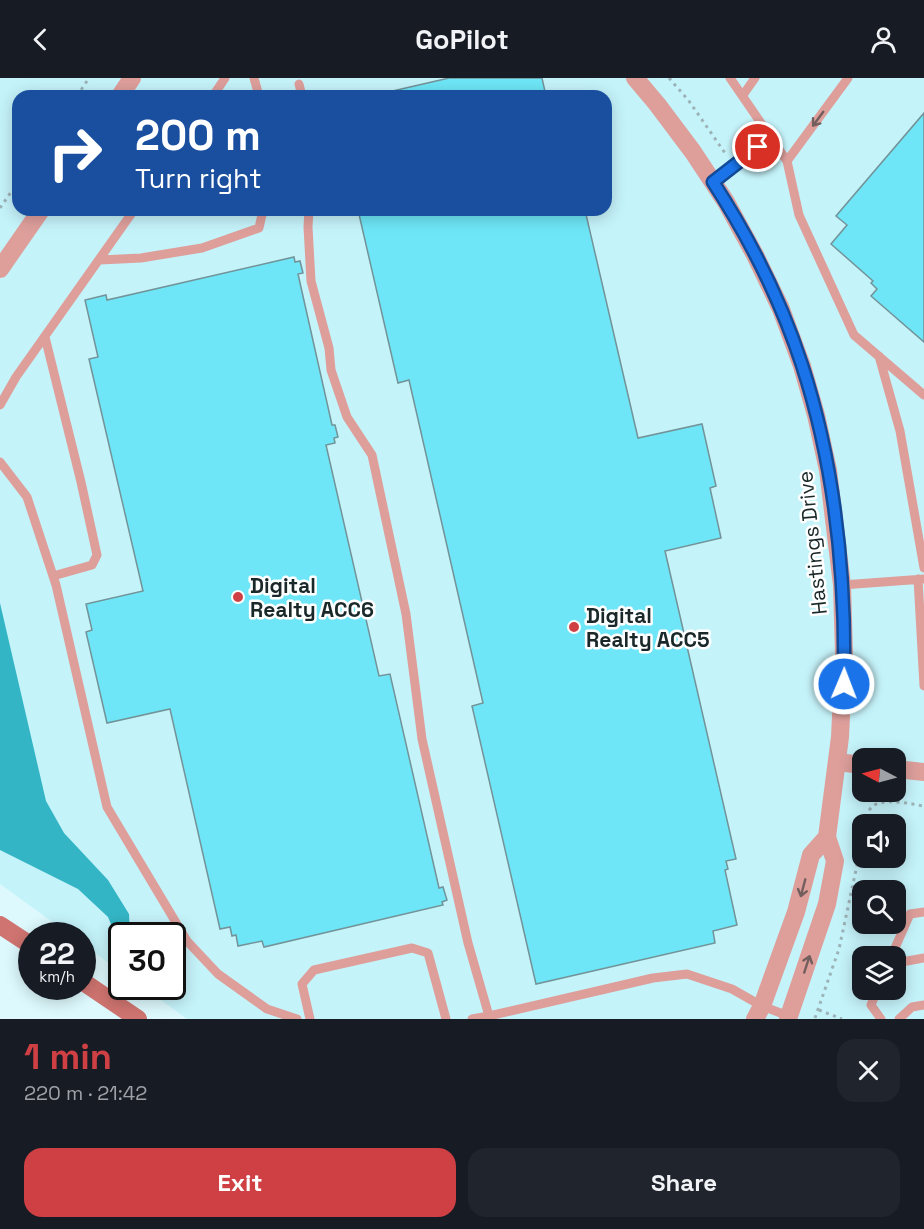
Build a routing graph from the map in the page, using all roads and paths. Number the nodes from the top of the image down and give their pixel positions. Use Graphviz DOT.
graph roads {
  1 [pos="635,78"];
  2 [pos="669,78"];
  3 [pos="730,78"];
  4 [pos="754,78"];
  5 [pos="848,78"];
  6 [pos="299,84"];
  7 [pos="300,90"];
  8 [pos="743,95"];
  9 [pos="771,137"];
  10 [pos="788,161"];
  11 [pos="733,166"];
  12 [pos="713,182"];
  13 [pos="12,191"];
  14 [pos="0,208"];
  15 [pos="37,216"];
  16 [pos="130,216"];
  17 [pos="262,216"];
  18 [pos="309,216"];
  19 [pos="100,260"];
  20 [pos="0,269"];
  21 [pos="45,337"];
  22 [pos="879,356"];
  23 [pos="924,395"];
  24 [pos="0,405"];
  25 [pos="0,462"];
  26 [pos="924,568"];
  27 [pos="53,576"];
  28 [pos="921,579"];
  29 [pos="842,585"];
  30 [pos="924,686"];
  31 [pos="838,762"];
  32 [pos="852,764"];
  33 [pos="906,770"];
  34 [pos="924,772"];
  35 [pos="924,806"];
  36 [pos="868,814"];
  37 [pos="827,837"];
  38 [pos="856,868"];
  39 [pos="924,912"];
  40 [pos="0,925"];
  41 [pos="18,937"];
  42 [pos="896,946"];
  43 [pos="924,958"];
  44 [pos="906,961"];
  45 [pos="96,990"];
  46 [pos="873,1000"];
  47 [pos="924,1005"];
  48 [pos="818,1010"];
  49 [pos="758,1012"];
  50 [pos="489,1016"];
  51 [pos="791,1018"];
  52 [pos="815,1018"];
  53 [pos="138,1019"];
  54 [pos="297,1019"];
  55 [pos="310,1019"];
  56 [pos="447,1019"];
  57 [pos="472,1019"];
  58 [pos="842,1019"];
  59 [pos="881,1019"];
  60 [pos="899,1019"];
  1 -- 12 [label="street, Hastings Drive"];
  2 -- 11 [label="path"];
  3 -- 8 [label="lane"];
  4 -- 8 [label="lane"];
  5 -- 10 [label="lane, one-way"];
  6 -- 7 [label="lane"];
  8 -- 9 [label="lane"];
  9 -- 10 [label="lane"];
  9 -- 11 [label="lane"];
  10 -- 22 [label="lane"];
  11 -- 12 [label="lane"];
  12 -- 29 [label="street, Hastings Drive"];
  13 -- 14 [label="path"];
  15 -- 20 [label="street"];
  16 -- 19 [label="lane"];
  17 -- 19 [label="lane"];
  18 -- 50 [label="lane"];
  19 -- 21 [label="lane"];
  21 -- 24 [label="lane"];
  21 -- 27 [label="lane"];
  22 -- 23 [label="lane"];
  22 -- 26 [label="lane"];
  25 -- 27 [label="lane"];
  27 -- 54 [label="lane"];
  28 -- 29 [label="lane"];
  28 -- 30 [label="lane"];
  29 -- 31 [label="street, Hastings Drive"];
  31 -- 32 [label="street"];
  31 -- 37 [label="street, Hastings Drive"];
  33 -- 34 [label="street"];
  35 -- 36 [label="path"];
  37 -- 49 [label="street, Hastings Drive, one-way"];
  51 -- 37 [label="street, Hastings Drive, one-way"];
  38 -- 48 [label="path"];
  39 -- 42 [label="lane"];
  40 -- 41 [label="street"];
  43 -- 44 [label="lane"];
  45 -- 53 [label="street"];
  46 -- 59 [label="lane"];
  47 -- 60 [label="lane"];
  48 -- 52 [label="path"];
  48 -- 58 [label="path"];
  49 -- 50 [label="lane"];
  49 -- 51 [label="lane"];
  50 -- 57 [label="lane"];
  55 -- 56 [label="lane"];
}
